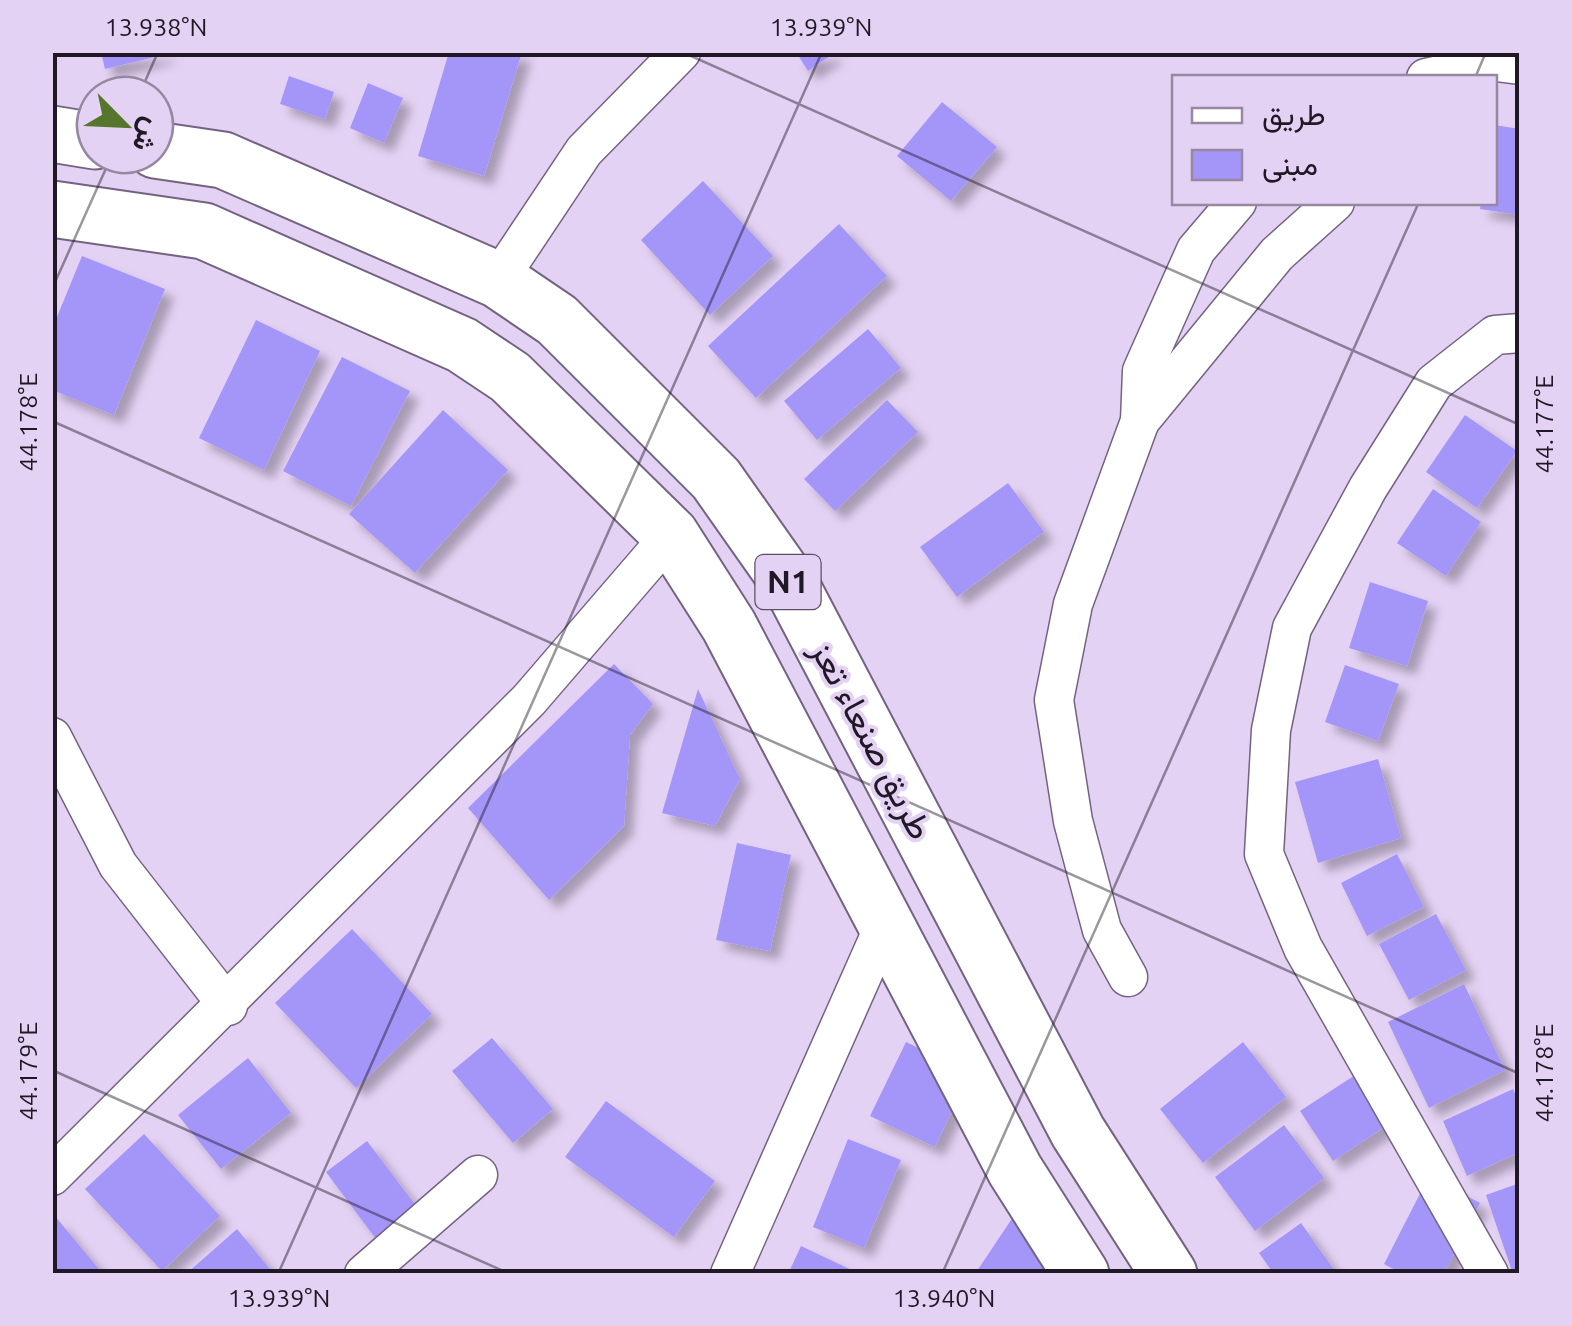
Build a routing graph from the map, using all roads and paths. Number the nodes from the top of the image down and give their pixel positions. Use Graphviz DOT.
graph roads {
  1 [pos="680,52"];
  2 [pos="1520,65"];
  3 [pos="1439,75"];
  4 [pos="175,153"];
  5 [pos="1234,205"];
  6 [pos="1333,205"];
  7 [pos="52,209"];
  8 [pos="498,280"];
  9 [pos="1520,333"];
  10 [pos="1140,422"];
  11 [pos="670,535"];
  12 [pos="52,738"];
  13 [pos="886,924"];
  14 [pos="1128,977"];
  15 [pos="228,1006"];
  16 [pos="478,1175"];
  17 [pos="52,1176"];
  18 [pos="364,1274"];
  19 [pos="730,1274"];
  20 [pos="1081,1274"];
  21 [pos="1168,1274"];
  22 [pos="1489,1274"];
  1 -- 8 [label="street"];
  2 -- 3 [label="street"];
  4 -- 8 [label="highway, طريق صنعاء تعز / N1"];
  5 -- 10 [label="street"];
  6 -- 10 [label="street"];
  7 -- 11 [label="highway, طريق صنعاء تعز / N1"];
  8 -- 21 [label="highway, طريق صنعاء تعز / N1"];
  9 -- 22 [label="street"];
  10 -- 14 [label="street"];
  11 -- 13 [label="highway, طريق صنعاء تعز / N1"];
  11 -- 15 [label="street"];
  12 -- 15 [label="street"];
  13 -- 19 [label="street"];
  13 -- 20 [label="highway, طريق صنعاء تعز / N1"];
  15 -- 17 [label="street"];
  16 -- 18 [label="street"];
}
